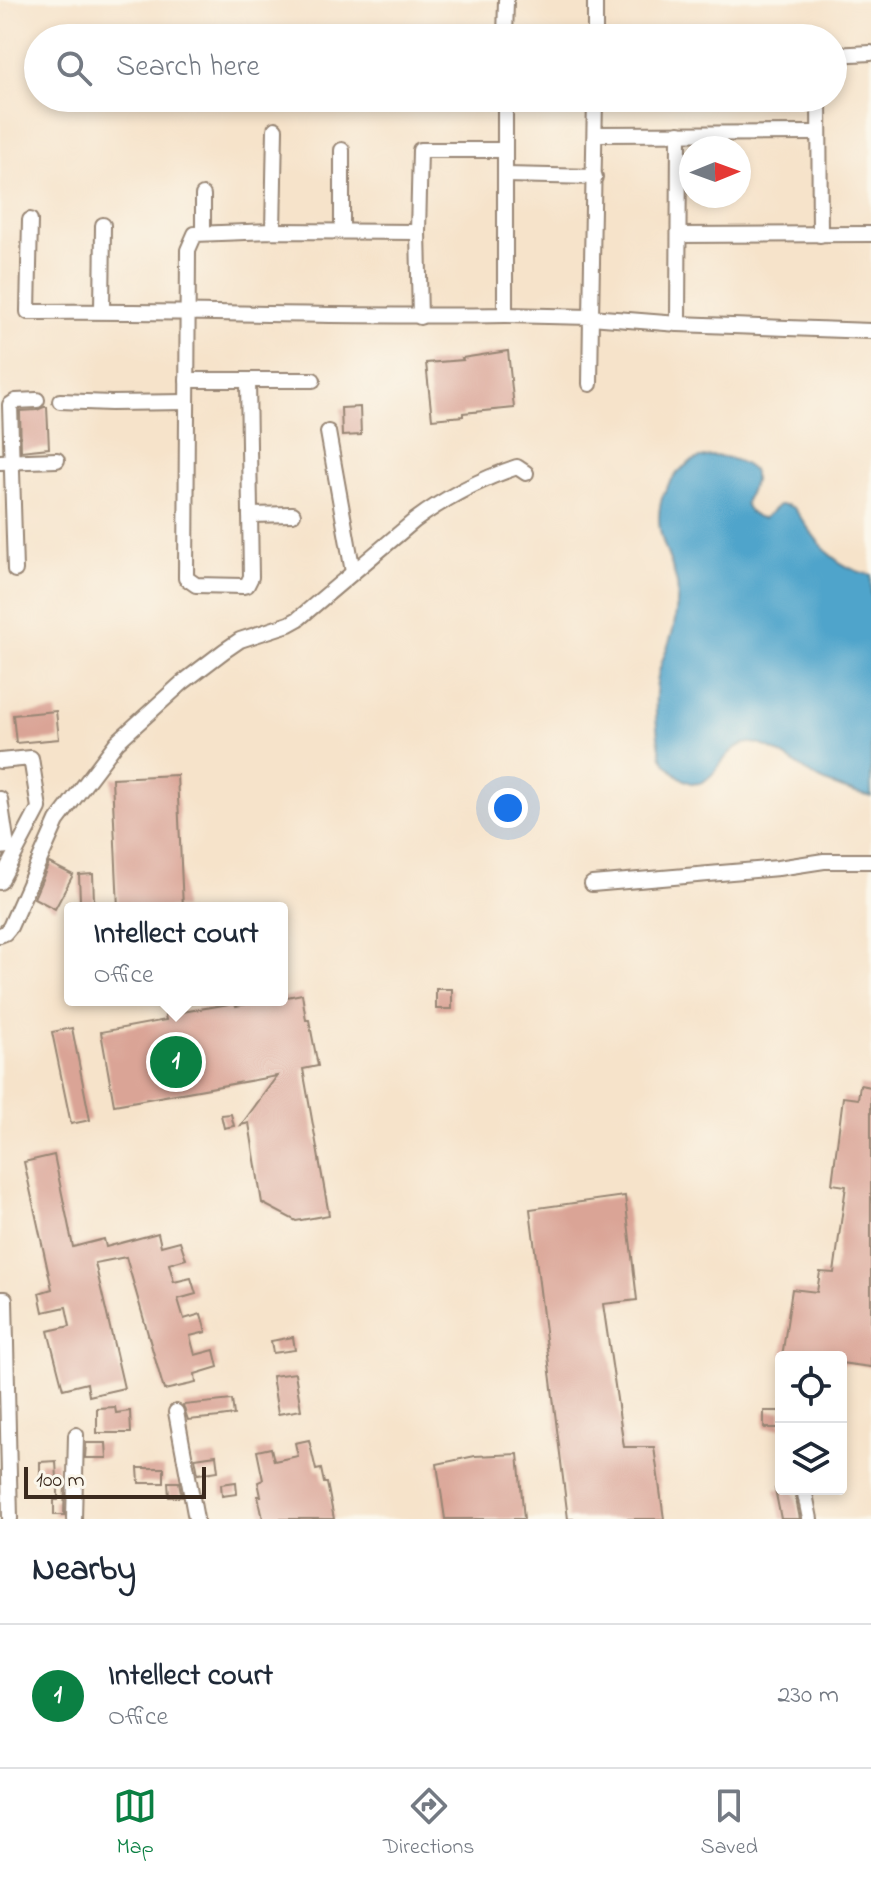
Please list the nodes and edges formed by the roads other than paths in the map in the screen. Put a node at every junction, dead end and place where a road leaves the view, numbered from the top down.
1 (506, 0) edge
2 (595, 0) edge
3 (505, 24) edge
4 (595, 24) edge
5 (871, 53) edge
6 (847, 54) edge
7 (505, 112) edge
8 (595, 112) edge
9 (819, 112) edge
10 (275, 129) dead end
11 (679, 133) junction
12 (819, 133) junction
13 (596, 134) junction
14 (342, 150) dead end
15 (505, 150) junction
16 (505, 175) junction
17 (595, 177) junction
18 (203, 195) dead end
19 (30, 220) dead end
20 (103, 225) dead end
21 (273, 231) junction
22 (342, 231) junction
23 (418, 232) junction
24 (203, 233) junction
25 (871, 234) edge
26 (679, 235) junction
27 (820, 235) junction
28 (102, 311) junction
29 (187, 314) junction
30 (505, 315) junction
31 (420, 317) junction
32 (591, 317) junction
33 (678, 324) junction
34 (871, 331) edge
35 (187, 380) junction
36 (248, 380) junction
37 (313, 380) dead end
38 (590, 384) dead end
39 (37, 400) dead end
40 (60, 401) dead end
41 (187, 402) junction
42 (328, 432) dead end
43 (57, 460) dead end
44 (6, 462) edge
45 (526, 473) dead end
46 (293, 514) dead end
47 (250, 515) junction
48 (15, 570) dead end
49 (353, 572) junction
50 (0, 761) edge
51 (0, 799) edge
52 (0, 847) edge
53 (871, 861) edge
54 (0, 882) edge
55 (592, 884) dead end
56 (0, 935) edge
57 (0, 1299) edge
58 (176, 1412) dead end
59 (76, 1435) dead end
60 (805, 1495) edge
61 (10, 1519) edge
62 (74, 1519) edge
63 (196, 1519) edge
64 (810, 1519) edge

1 - 3 street
2 - 4 street
5 - 6 street
7 - 15 street
8 - 13 street
9 - 12 street
10 - 21 street
11 - 12 street
11 - 13 street
11 - 26 street
12 - 27 street
13 - 17 street
14 - 22 street
15 - 16 street
15 - 23 street
16 - 17 street
16 - 30 street
17 - 32 street
18 - 24 street
19 - 28 street
20 - 28 street
21 - 22 street
21 - 24 street
22 - 23 street
23 - 31 street
24 - 29 street
25 - 27 street
26 - 27 street
26 - 33 street
28 - 29 street
29 - 31 street
29 - 35 street
30 - 31 street
30 - 32 street
32 - 33 street
32 - 38 street
33 - 34 street
35 - 36 street
35 - 41 street
36 - 37 street
36 - 47 street
39 - 44 street
40 - 41 street
41 - 47 street
42 - 49 street
43 - 44 street
44 - 48 street
45 - 49 street
46 - 47 street
49 - 56 street
50 - 54 street
51 - 52 street
53 - 55 street
57 - 61 street
58 - 63 street
59 - 62 street
60 - 64 street

